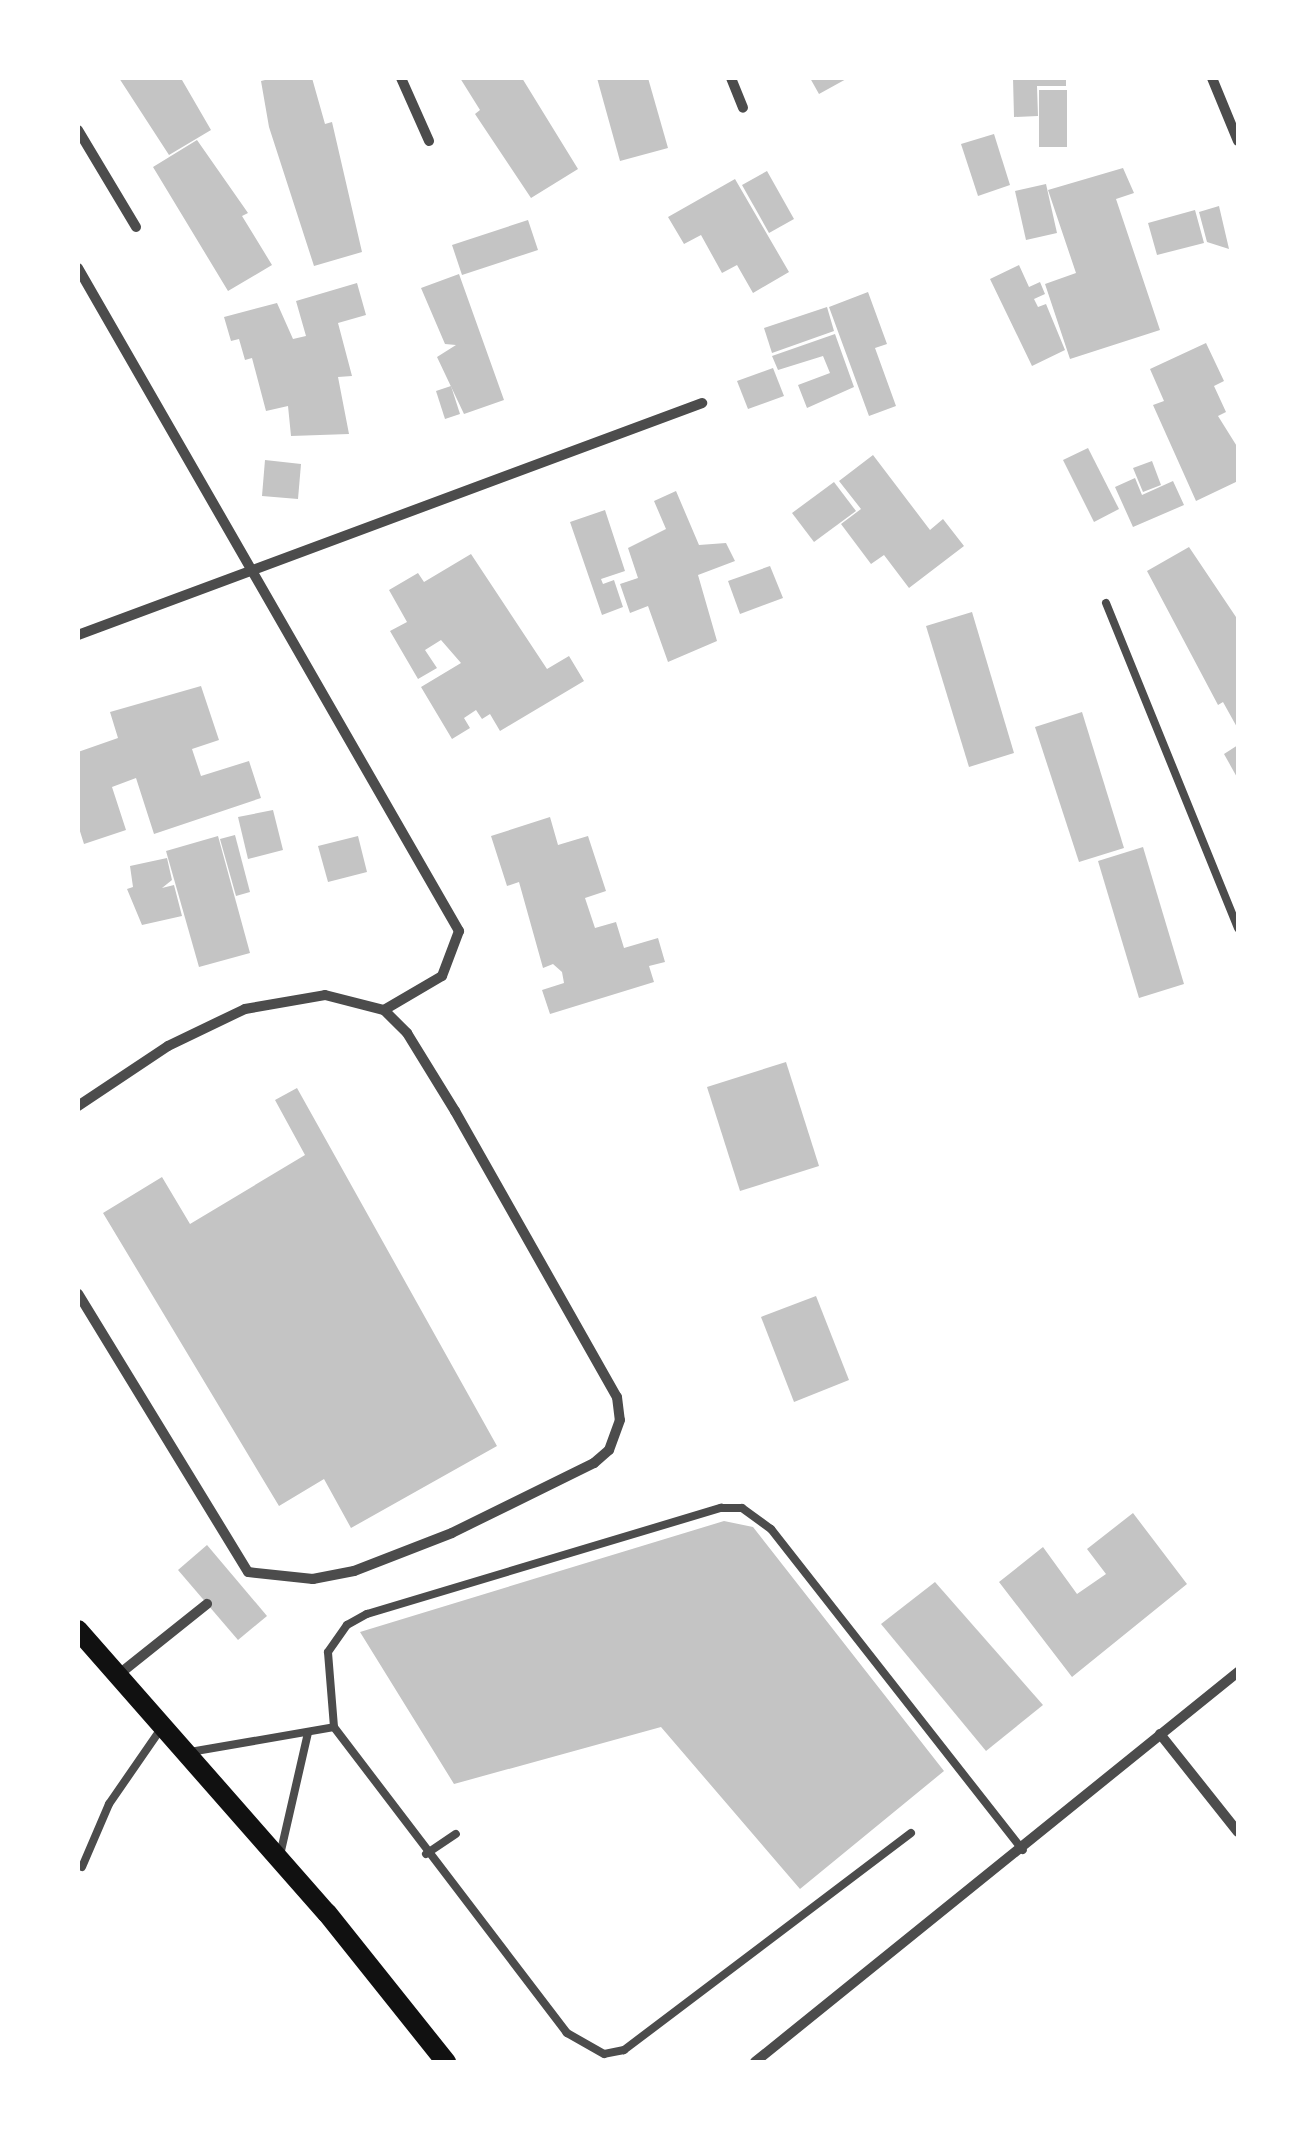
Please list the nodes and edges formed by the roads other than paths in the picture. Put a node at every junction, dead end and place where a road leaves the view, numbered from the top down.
1 (400, 78) edge
2 (731, 78) edge
3 (1212, 78) edge
4 (743, 108) dead end
5 (78, 130) edge
6 (428, 141) dead end
7 (1238, 142) edge
8 (136, 227) dead end
9 (78, 268) edge
10 (702, 403) dead end
11 (254, 566) junction
12 (1106, 603) dead end
13 (78, 635) edge
14 (1238, 928) edge
15 (384, 1010) junction
16 (78, 1106) edge
17 (78, 1294) edge
18 (248, 1572) junction
19 (236, 1580) dead end
20 (208, 1604) dead end
21 (78, 1630) edge
22 (1238, 1672) edge
23 (118, 1675) junction
24 (163, 1726) junction
25 (334, 1727) junction
26 (308, 1733) junction
27 (1160, 1734) junction
28 (186, 1753) junction
29 (1238, 1832) edge
30 (456, 1834) dead end
31 (912, 1834) dead end
32 (1024, 1850) junction
33 (426, 1854) junction
34 (280, 1859) junction
35 (82, 1868) dead end
36 (446, 2062) edge
37 (756, 2062) edge

1 - 6 street
2 - 4 street
3 - 7 street
5 - 8 street
9 - 11 street
10 - 11 street
11 - 13 street
11 - 15 street
12 - 14 lane
15 - 16 street
15 - 18 street
17 - 18 street
18 - 19 street
20 - 23 street
21 - 23 main road
22 - 27 street
23 - 24 main road
24 - 28 main road
24 - 35 lane
25 - 26 lane
25 - 32 lane
25 - 33 lane
26 - 28 lane
26 - 34 lane
27 - 29 street
27 - 32 street
28 - 34 main road
30 - 33 lane
31 - 33 lane
32 - 37 street
34 - 36 main road

